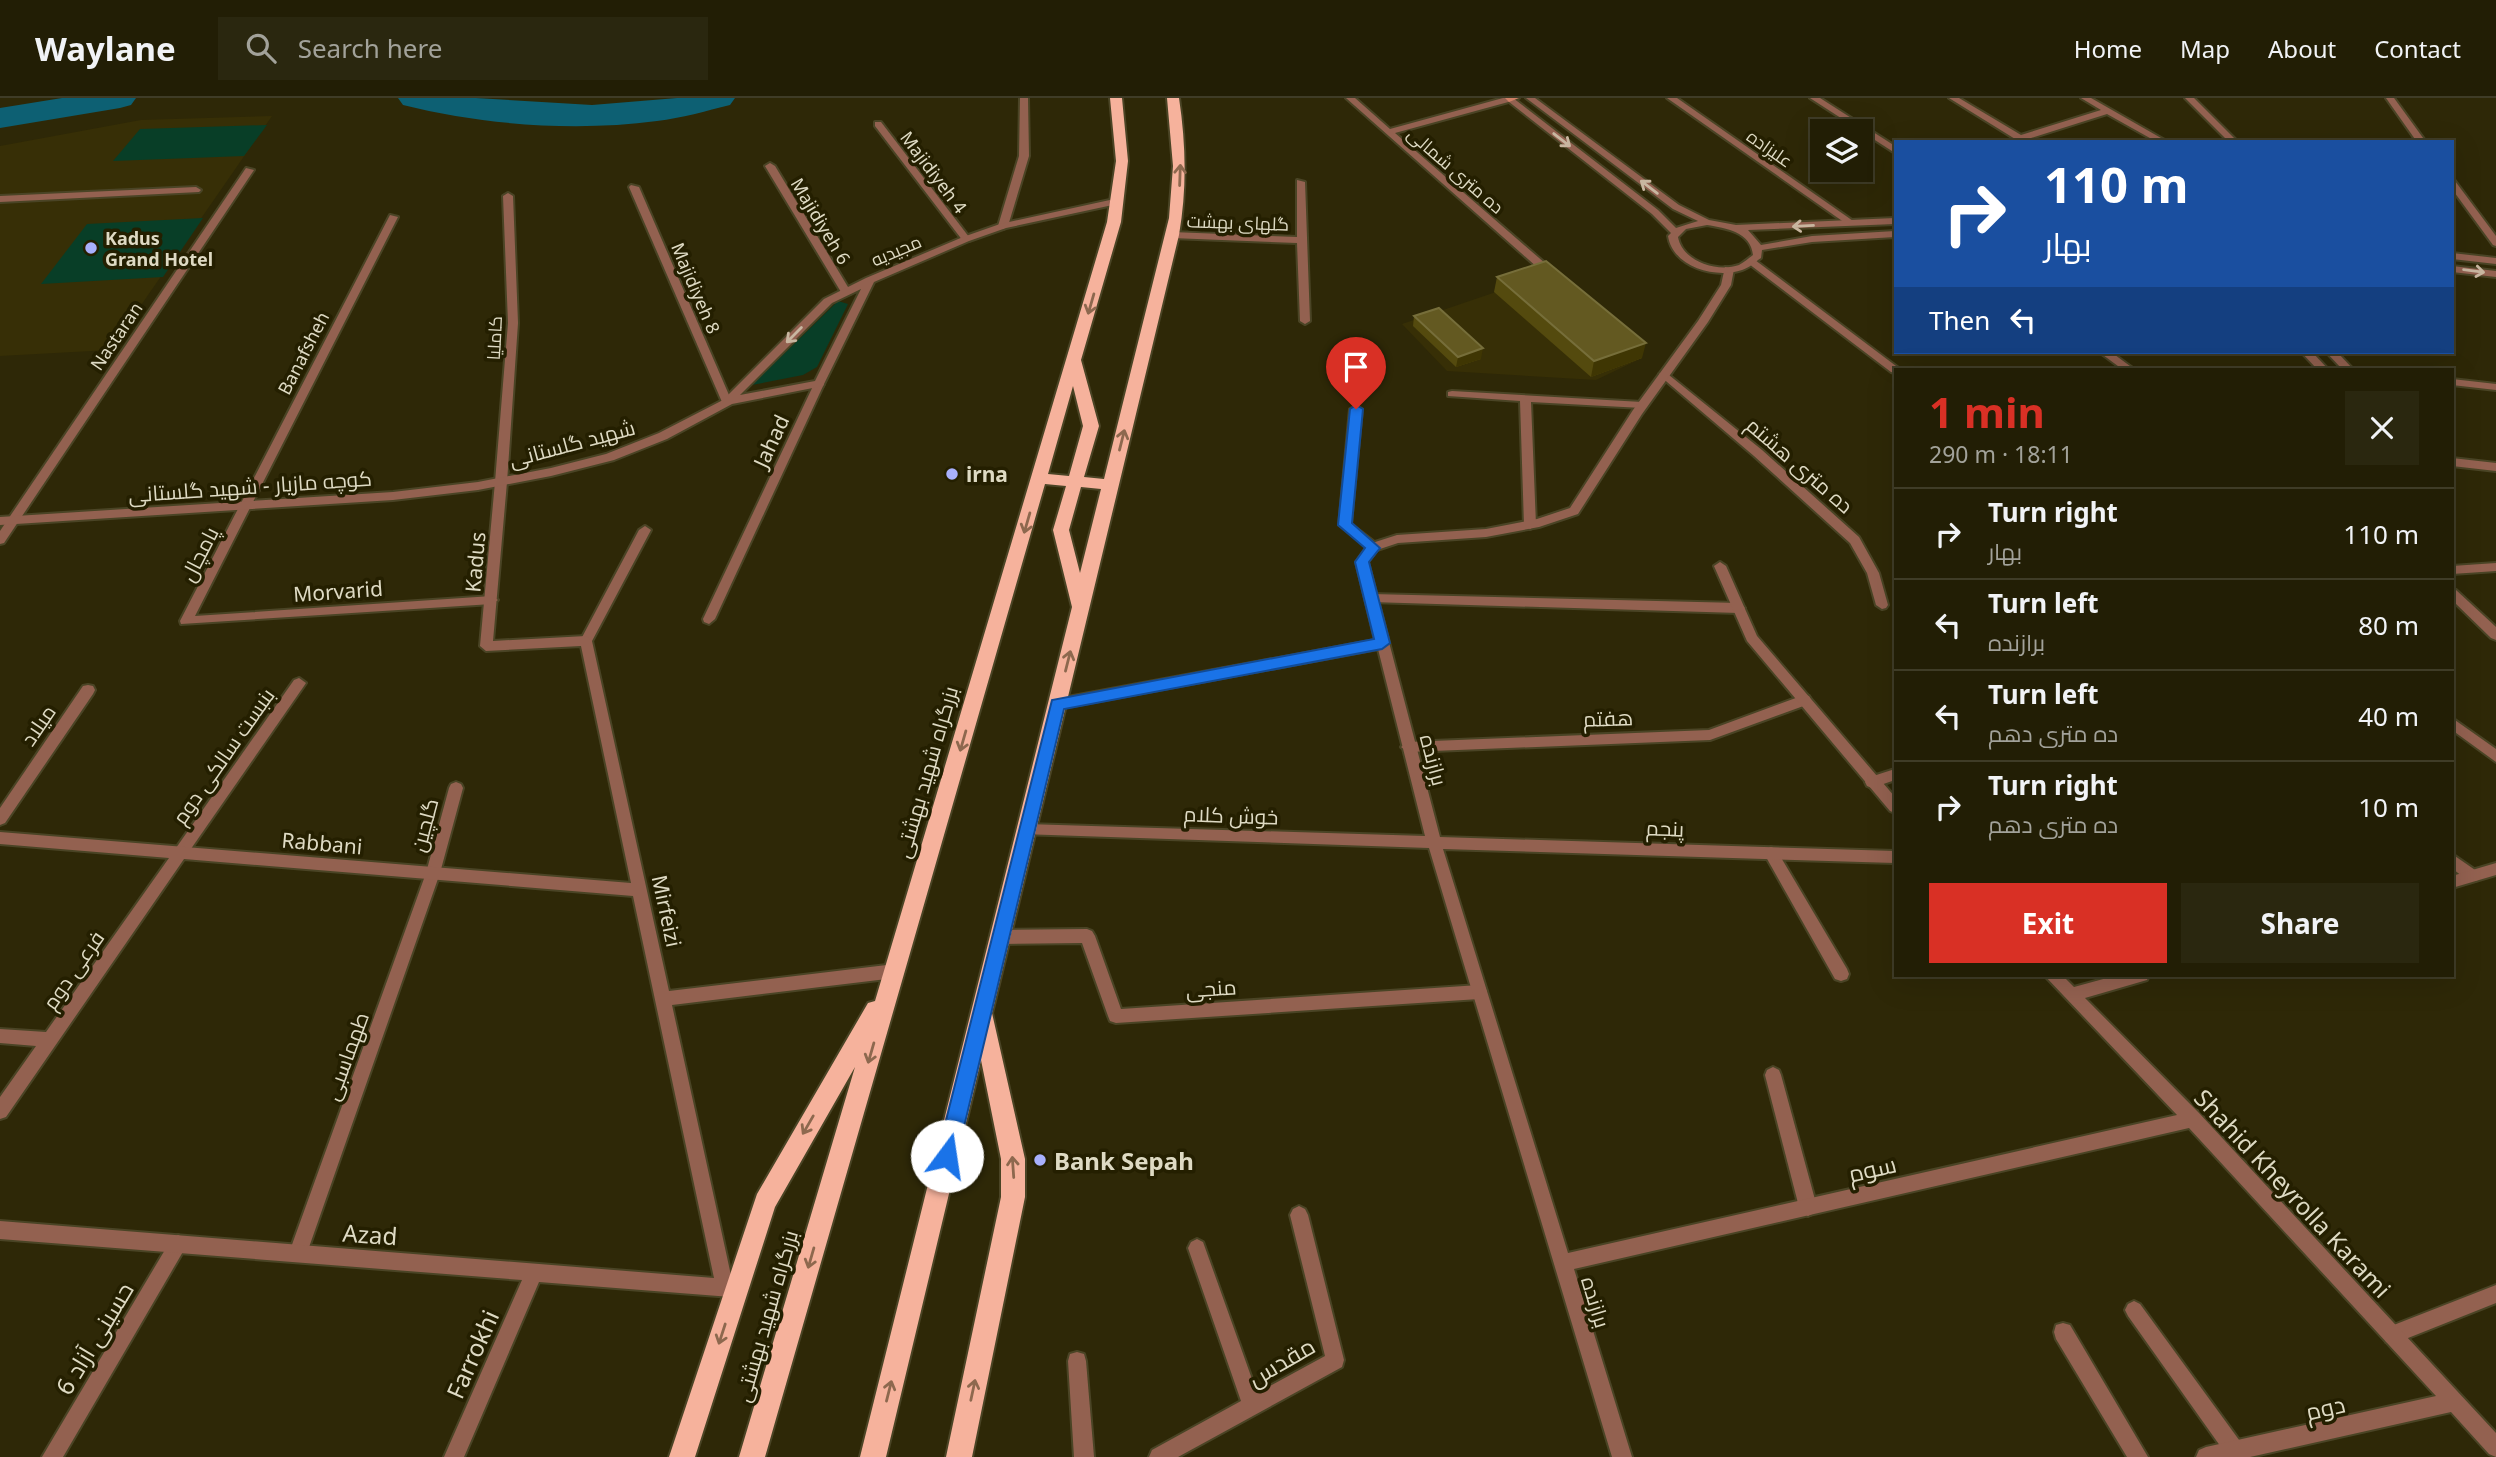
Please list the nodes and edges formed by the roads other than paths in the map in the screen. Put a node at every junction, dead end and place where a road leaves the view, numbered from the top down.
1 (1024, 98) edge
2 (1116, 98) edge
3 (1172, 98) edge
4 (1350, 98) edge
5 (1511, 98) edge
6 (1530, 98) edge
7 (1671, 98) edge
8 (1814, 98) edge
9 (1953, 98) edge
10 (2085, 98) edge
11 (2189, 98) edge
12 (2390, 98) edge
13 (2108, 111) junction
14 (878, 124) dead end
15 (1388, 132) junction
16 (2024, 140) edge
17 (2160, 140) edge
18 (2232, 140) edge
19 (2421, 140) edge
20 (1894, 149) edge
21 (769, 166) dead end
22 (249, 170) dead end
23 (1300, 182) dead end
24 (2454, 186) edge
25 (634, 187) dead end
26 (196, 190) dead end
27 (508, 196) dead end
28 (0, 199) edge
29 (1119, 201) junction
30 (393, 217) dead end
31 (1894, 221) edge
32 (1707, 222) junction
33 (1851, 223) junction
34 (1003, 226) junction
35 (1735, 228) junction
36 (1173, 230) junction
37 (1675, 232) junction
38 (1894, 234) edge
39 (966, 239) junction
40 (1302, 240) junction
41 (2496, 243) edge
42 (1758, 248) junction
43 (2454, 256) edge
44 (2496, 261) edge
45 (1752, 262) junction
46 (1542, 266) edge
47 (1729, 269) junction
48 (2454, 269) edge
49 (2496, 274) edge
50 (870, 280) junction
51 (846, 292) junction
52 (1305, 321) dead end
53 (2107, 354) edge
54 (2308, 354) edge
55 (2333, 354) edge
56 (1074, 360) junction
57 (2128, 368) edge
58 (2321, 368) edge
59 (2347, 368) edge
60 (1894, 369) edge
61 (1664, 374) junction
62 (2454, 382) edge
63 (818, 384) junction
64 (2496, 387) edge
65 (1452, 394) dead end
66 (1525, 400) junction
67 (727, 402) junction
68 (1642, 405) junction
69 (1356, 409) dead end
70 (2454, 462) edge
71 (2496, 467) edge
72 (1040, 478) junction
73 (501, 482) junction
74 (1075, 482) junction
75 (1111, 485) junction
76 (245, 505) junction
77 (7, 521) edge
78 (1530, 525) junction
79 (645, 530) dead end
80 (0, 540) edge
81 (1373, 548) junction
82 (1720, 566) dead end
83 (2496, 567) edge
84 (2454, 570) edge
85 (2454, 595) edge
86 (1371, 598) junction
87 (492, 600) junction
88 (1882, 605) dead end
89 (1739, 608) junction
90 (1080, 609) junction
91 (709, 619) dead end
92 (186, 621) joint
93 (2496, 635) edge
94 (586, 641) junction
95 (1382, 643) junction
96 (299, 683) dead end
97 (88, 690) dead end
98 (1804, 700) junction
99 (1057, 704) junction
100 (2454, 725) edge
101 (1408, 747) junction
102 (2496, 757) edge
103 (1894, 775) edge
104 (1872, 782) junction
105 (456, 788) dead end
106 (1894, 806) edge
107 (0, 819) edge
108 (1026, 830) junction
109 (0, 838) edge
110 (1434, 842) junction
111 (181, 852) junction
112 (1770, 853) junction
113 (1894, 857) edge
114 (2454, 862) edge
115 (2496, 869) edge
116 (433, 873) junction
117 (2473, 876) junction
118 (2454, 881) edge
119 (641, 890) junction
120 (1000, 937) junction
121 (1842, 974) dead end
122 (893, 976) junction
123 (2054, 977) edge
124 (2134, 977) edge
125 (1479, 992) junction
126 (2072, 995) junction
127 (664, 999) junction
128 (982, 1012) junction
129 (0, 1036) edge
130 (49, 1040) junction
131 (1773, 1075) dead end
132 (0, 1111) edge
133 (2193, 1119) junction
134 (1808, 1207) junction
135 (1299, 1215) dead end
136 (0, 1230) edge
137 (178, 1244) junction
138 (1197, 1248) dead end
139 (298, 1253) junction
140 (1562, 1263) junction
141 (535, 1271) junction
142 (731, 1288) junction
143 (2496, 1294) edge
144 (2134, 1310) dead end
145 (2063, 1332) dead end
146 (2393, 1335) junction
147 (1077, 1361) dead end
148 (2454, 1402) junction
149 (1252, 1406) junction
150 (2496, 1447) edge
151 (2235, 1451) junction
152 (52, 1457) edge
153 (454, 1457) edge
154 (682, 1457) edge
155 (752, 1457) edge
156 (873, 1457) edge
157 (959, 1457) edge
158 (1084, 1457) edge
159 (1159, 1457) edge
160 (1622, 1457) edge
161 (2138, 1457) edge
162 (2206, 1457) edge

1 - 34 street
2 - 29 highway, بزرگراه شهید بهشتی
36 -> 3 highway
4 - 15 street, ده متری شمالی
5 - 15 street
5 -> 37 street
32 -> 6 street
7 - 33 street, علیزاده
8 - 20 street
9 - 16 street
10 - 13 street
11 - 18 street
12 - 19 street
13 - 16 street
13 - 17 street
14 - 39 street, Majidiyeh 4
15 - 46 street, ده متری شمالی
21 - 51 street, Majidiyeh 6
22 - 77 street, Nastaran
23 - 40 street
24 - 41 street
25 - 67 street, Majidiyeh 8
26 - 28 street
27 - 73 street, کاملیا
29 - 34 street, مجیدیه
29 -> 56 highway, بزرگراه شهید بهشتی
30 - 76 street, Banafsheh
31 - 33 street
32 - 35 street
32 - 37 street
33 -> 35 street
34 - 39 street, مجیدیه
35 - 42 street
36 - 40 street, گلهای بهشت
75 -> 36 highway
37 - 47 street
38 - 42 street
39 - 50 street, مجیدیه
40 - 52 street
42 - 45 street
43 - 44 street
45 - 47 street
45 - 60 street
47 - 61 street
48 -> 49 street
50 - 51 street, مجیدیه
50 - 63 street, Jahad
51 -> 67 street, مجیدیه
53 - 57 street
54 - 58 street
55 - 59 street
56 - 72 highway, بزرگراه شهید بهشتی
56 - 74 highway
61 - 68 street
61 - 88 street, ده متری هشتم
62 - 64 street
63 - 67 street
63 - 91 street, Jahad
65 - 66 street
66 - 68 street
66 - 78 street
67 - 73 street, شهید گلستانی
68 - 78 street
69 - 81 street
70 - 71 street
72 - 74 highway
72 -> 122 highway, بزرگراه شهید بهشتی
73 - 76 street, کوچه مازیار - شهید گلستانی
73 - 87 street, Kadus
74 - 75 highway
74 - 90 highway
75 - 90 highway
76 - 77 street, کوچه مازیار - شهید گلستانی
76 - 92 street, پامچال
77 - 80 street, Nastaran
78 - 81 street
79 - 94 street
81 - 86 street, برازنده
82 - 89 street
83 - 84 street
85 - 93 street
86 - 89 street
86 - 95 street, برازنده
87 - 92 street, Morvarid
87 - 94 street, Kadus
89 - 98 street
99 -> 90 highway
94 - 119 street, Mirfeizi
95 - 99 street
95 - 101 street, برازنده
96 - 111 street, بنبست سالکی دوم
97 - 107 street, میلاد
98 - 101 street, هفتم
98 - 104 street
99 - 108 highway
100 - 102 street
101 - 110 street, برازنده
103 - 104 street
104 - 106 street
105 - 116 street, گلچین
108 - 110 street, خوش کلام
108 - 120 highway
109 - 111 street, Rabbani
110 - 112 street, پنجم
110 - 125 street, برازنده
111 - 116 street, Rabbani
111 - 130 street, فرعی دوم
112 - 113 street, پنجم
112 - 121 street
114 - 117 street
115 - 117 street
116 - 119 street, Rabbani
116 - 139 street, طهماسبی
117 - 118 street
119 - 127 street, Mirfeizi
120 - 125 street, منجی
120 - 128 highway
122 - 127 street
122 -> 142 highway
122 -> 155 highway, بزرگراه شهید بهشتی
123 - 126 street, Shahid Kheyrolla Karami
124 - 126 street
125 - 140 street, برازنده
126 - 133 street, Shahid Kheyrolla Karami
127 - 142 street, Mirfeizi
156 -> 128 highway
157 -> 128 highway
129 - 130 street
130 - 132 street, فرعی دوم
131 - 134 street
133 - 134 street, سوم
133 - 146 street, Shahid Kheyrolla Karami
134 - 140 street, سوم
135 - 149 street, مقدس
136 - 137 street, Azad
137 - 139 street, Azad
137 - 152 street, حسینی آزاد 6
138 - 149 street
139 - 141 street, Azad
140 - 160 street, برازنده
141 - 142 street, Azad
141 - 153 street, Farrokhi
142 -> 154 highway
143 - 146 street
144 - 151 street
145 - 161 street
146 - 148 street, Shahid Kheyrolla Karami
147 - 158 street
148 - 150 street, Shahid Kheyrolla Karami
148 - 151 street, دوم
149 - 159 street, مقدس
151 - 162 street, دوم

